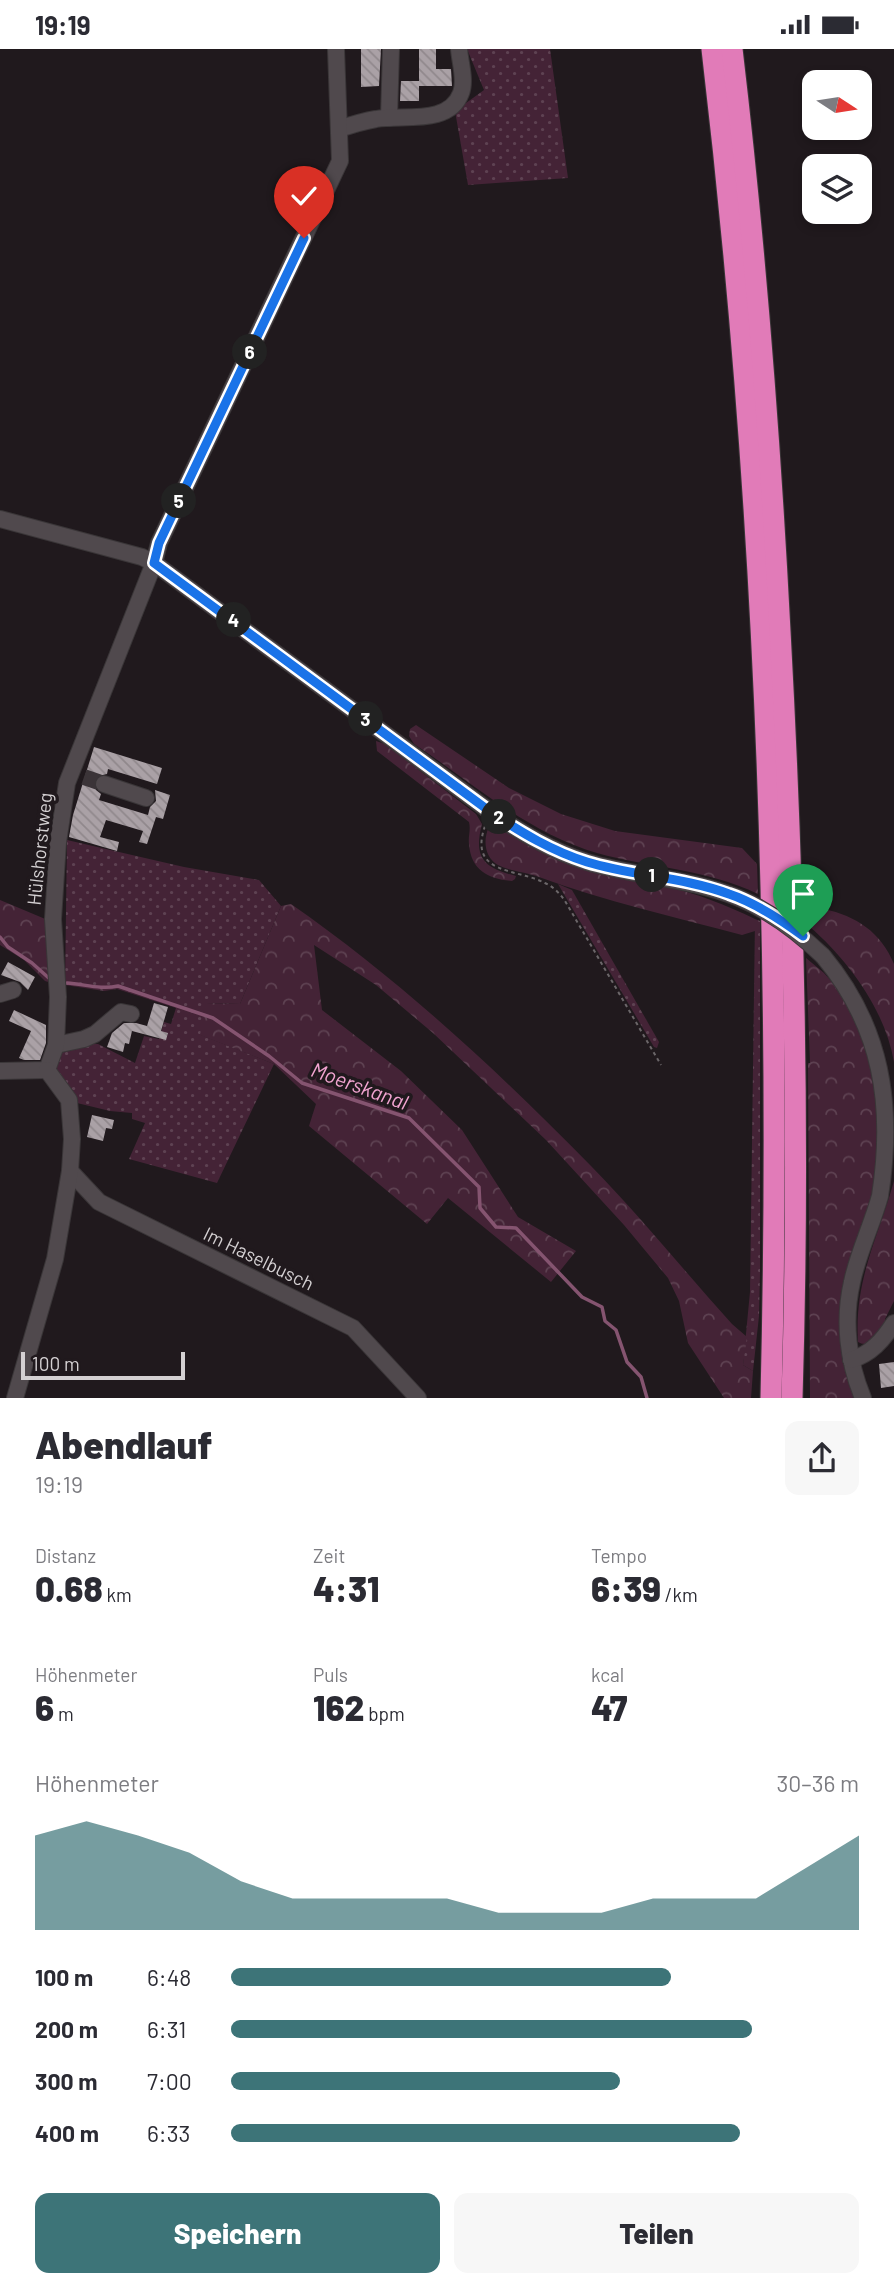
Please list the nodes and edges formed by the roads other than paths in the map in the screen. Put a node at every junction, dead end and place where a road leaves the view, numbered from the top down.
1 (336, 49) edge
2 (391, 49) edge
3 (459, 49) edge
4 (712, 49) edge
5 (732, 49) edge
6 (389, 118) junction
7 (339, 129) junction
8 (0, 519) edge
9 (154, 563) junction
10 (104, 784) tunnel mouth
11 (146, 798) dead end
12 (131, 1014) dead end
13 (56, 1045) junction
14 (47, 1070) junction
15 (0, 1071) edge
16 (70, 1171) junction
17 (894, 1323) edge
18 (851, 1360) junction
19 (15, 1398) edge
20 (418, 1398) edge
21 (771, 1398) edge
22 (792, 1398) edge
23 (863, 1398) edge

1 - 7 street, Hülshorstweg
2 - 6 street
3 - 6 street
4 - 21 highway
5 - 22 highway
6 - 7 street
7 - 9 street, Hülshorstweg
8 - 9 street
9 - 13 street, Hülshorstweg
9 - 18 street, bridge
10 - 11 street
12 - 13 street
13 - 14 street, Hülshorstweg
14 - 15 street
14 - 16 street
16 - 19 street
16 - 20 street, Im Haselbusch
17 - 18 street
18 - 23 street

